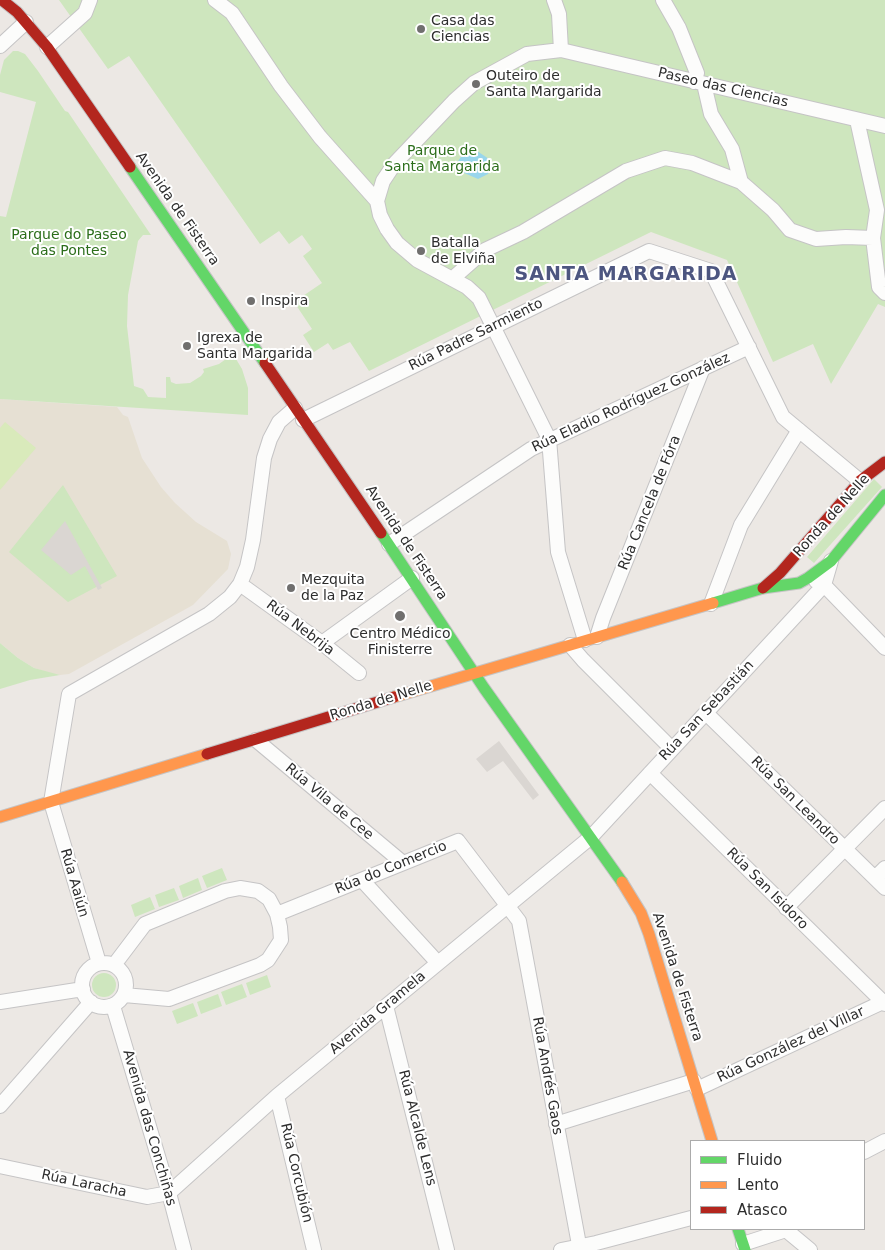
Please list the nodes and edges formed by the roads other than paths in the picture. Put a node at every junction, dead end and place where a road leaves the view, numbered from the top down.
1 (2, 0) edge
2 (90, 0) edge
3 (215, 0) edge
4 (238, 0) edge
5 (554, 0) edge
6 (663, 0) edge
7 (19, 11) edge
8 (232, 13) junction
9 (6, 36) edge
10 (0, 46) edge
11 (47, 46) junction
12 (561, 50) junction
13 (699, 83) junction
14 (858, 120) junction
15 (885, 126) edge
16 (740, 182) junction
17 (377, 201) junction
18 (873, 238) junction
19 (452, 279) junction
20 (885, 293) edge
21 (493, 326) junction
22 (749, 347) junction
23 (703, 368) junction
24 (299, 414) junction
25 (799, 430) junction
26 (549, 439) junction
27 (885, 462) edge
28 (860, 482) junction
29 (885, 495) edge
30 (389, 544) junction
31 (831, 561) junction
32 (780, 573) junction
33 (412, 578) junction
34 (808, 578) junction
35 (240, 584) junction
36 (824, 585) junction
37 (763, 588) junction
38 (711, 604) junction
39 (591, 639) junction
40 (322, 643) junction
41 (570, 645) junction
42 (885, 648) edge
43 (359, 673) dead end
44 (474, 673) junction
45 (706, 713) junction
46 (256, 740) junction
47 (672, 749) junction
48 (650, 773) junction
49 (51, 802) junction
50 (885, 808) edge
51 (0, 817) edge
52 (591, 837) junction
53 (844, 849) junction
54 (403, 863) junction
55 (885, 868) edge
56 (875, 878) junction
57 (362, 880) junction
58 (885, 888) edge
59 (508, 905) junction
60 (786, 908) junction
61 (277, 914) junction
62 (438, 963) junction
63 (99, 964) junction
64 (114, 965) junction
65 (83, 989) junction
66 (124, 995) junction
67 (0, 1002) edge
68 (91, 1002) junction
69 (884, 1003) edge
70 (113, 1006) junction
71 (386, 1006) junction
72 (695, 1085) junction
73 (277, 1096) junction
74 (0, 1106) edge
75 (556, 1124) junction
76 (712, 1140) edge
77 (885, 1141) edge
78 (865, 1151) edge
79 (0, 1166) edge
80 (169, 1193) junction
81 (690, 1218) edge
82 (738, 1230) edge
83 (784, 1230) edge
84 (787, 1230) edge
85 (744, 1247) edge
86 (579, 1248) edge
87 (184, 1250) edge
88 (314, 1250) edge
89 (447, 1250) edge
90 (561, 1250) edge
91 (810, 1250) edge

1 - 7 street, Avenida de Fisterra
2 - 11 street
3 - 8 street
4 - 8 street
5 - 12 street
6 - 13 street
7 - 9 street
7 - 11 street, Avenida de Fisterra
8 - 17 street
9 - 10 street
11 - 24 street, Avenida de Fisterra
12 - 13 street, Paseo das Ciencias
12 - 17 street
13 - 14 street, Paseo das Ciencias
13 - 16 street
14 - 15 street, Paseo das Ciencias
14 - 18 street
16 - 18 street
16 - 19 street
17 - 19 street
18 - 20 street
19 - 21 street
21 - 22 street, Rúa Padre Sarmiento
21 - 24 street, Rúa Padre Sarmiento
21 - 26 street
22 - 23 street, Rúa Eladio Rodríguez González
22 - 25 street, Rúa Padre Sarmiento
23 - 26 street, Rúa Eladio Rodríguez González
23 - 39 street, Rúa Cancela de Fóra
24 - 30 street, Avenida de Fisterra
24 - 35 street, Rúa Padre Sarmiento
25 - 28 street, Rúa Padre Sarmiento
25 - 38 street
26 - 30 street, Rúa Eladio Rodríguez González
26 - 39 street
27 - 28 street, Ronda de Nelle
28 - 32 street, Ronda de Nelle
29 - 31 street, Ronda de Nelle
30 - 33 street, Avenida de Fisterra
31 - 34 street, Ronda de Nelle
31 - 36 street, Ronda de Nelle
32 - 34 street, Ronda de Nelle
32 - 37 street, Ronda de Nelle
33 - 40 street
33 - 44 street, Avenida de Fisterra
34 - 36 street, Ronda de Nelle
34 - 37 street, Ronda de Nelle
35 - 40 street, Rúa Nebrija
35 - 49 street
36 - 42 street
36 - 45 street, Rúa San Sebastián
37 - 38 street, Ronda de Nelle
38 - 39 street, Ronda de Nelle
39 - 41 street, Ronda de Nelle
40 - 43 street, Rúa Nebrija
41 - 44 street, Ronda de Nelle
41 - 47 street
44 - 46 street, Ronda de Nelle
44 - 52 street, Avenida de Fisterra
45 - 47 street, Rúa San Sebastián
45 - 53 street, Rúa San Leandro
46 - 49 street, Ronda de Nelle
46 - 54 street, Rúa Vila de Cee
47 - 48 street, Rúa San Sebastián
48 - 52 street, Rúa San Sebastián
48 - 60 street, Rúa San Isidoro
49 - 51 street, Ronda de Nelle
49 - 63 street, Rúa Aaiún
50 - 53 street
52 - 59 street, Avenida Gramela
52 - 72 street, Avenida de Fisterra
53 - 56 street, Rúa San Leandro
53 - 60 street
54 - 57 street, Rúa do Comercio
54 - 59 street, Rúa do Comercio
55 - 56 street
56 - 58 street, Rúa San Leandro
57 - 61 street, Rúa do Comercio
57 - 62 street
59 - 62 street, Avenida Gramela
59 - 75 street, Rúa Andrés Gaos
60 - 69 street, Rúa San Isidoro
61 - 64 street
61 - 66 street
62 - 71 street, Avenida Gramela
63 - 64 street
63 - 65 street
64 - 66 street
65 - 67 street
65 - 68 street
66 - 70 street
68 - 70 street
68 - 74 street
69 - 72 street, Rúa González del Villar
70 - 80 street, Avenida das Conchiñas
71 - 73 street, Avenida Gramela
71 - 89 street, Rúa Alcalde Lens
72 - 75 street, Rúa González del Villar
72 - 76 street, Avenida de Fisterra
73 - 80 street, Avenida Gramela
73 - 88 street, Rúa Corcubión
75 - 86 street, Rúa Andrés Gaos
77 - 78 street
79 - 80 street, Rúa Laracha
80 - 87 street, Avenida das Conchiñas
81 - 86 street
82 - 85 street
83 - 85 street
84 - 91 street
86 - 90 street

